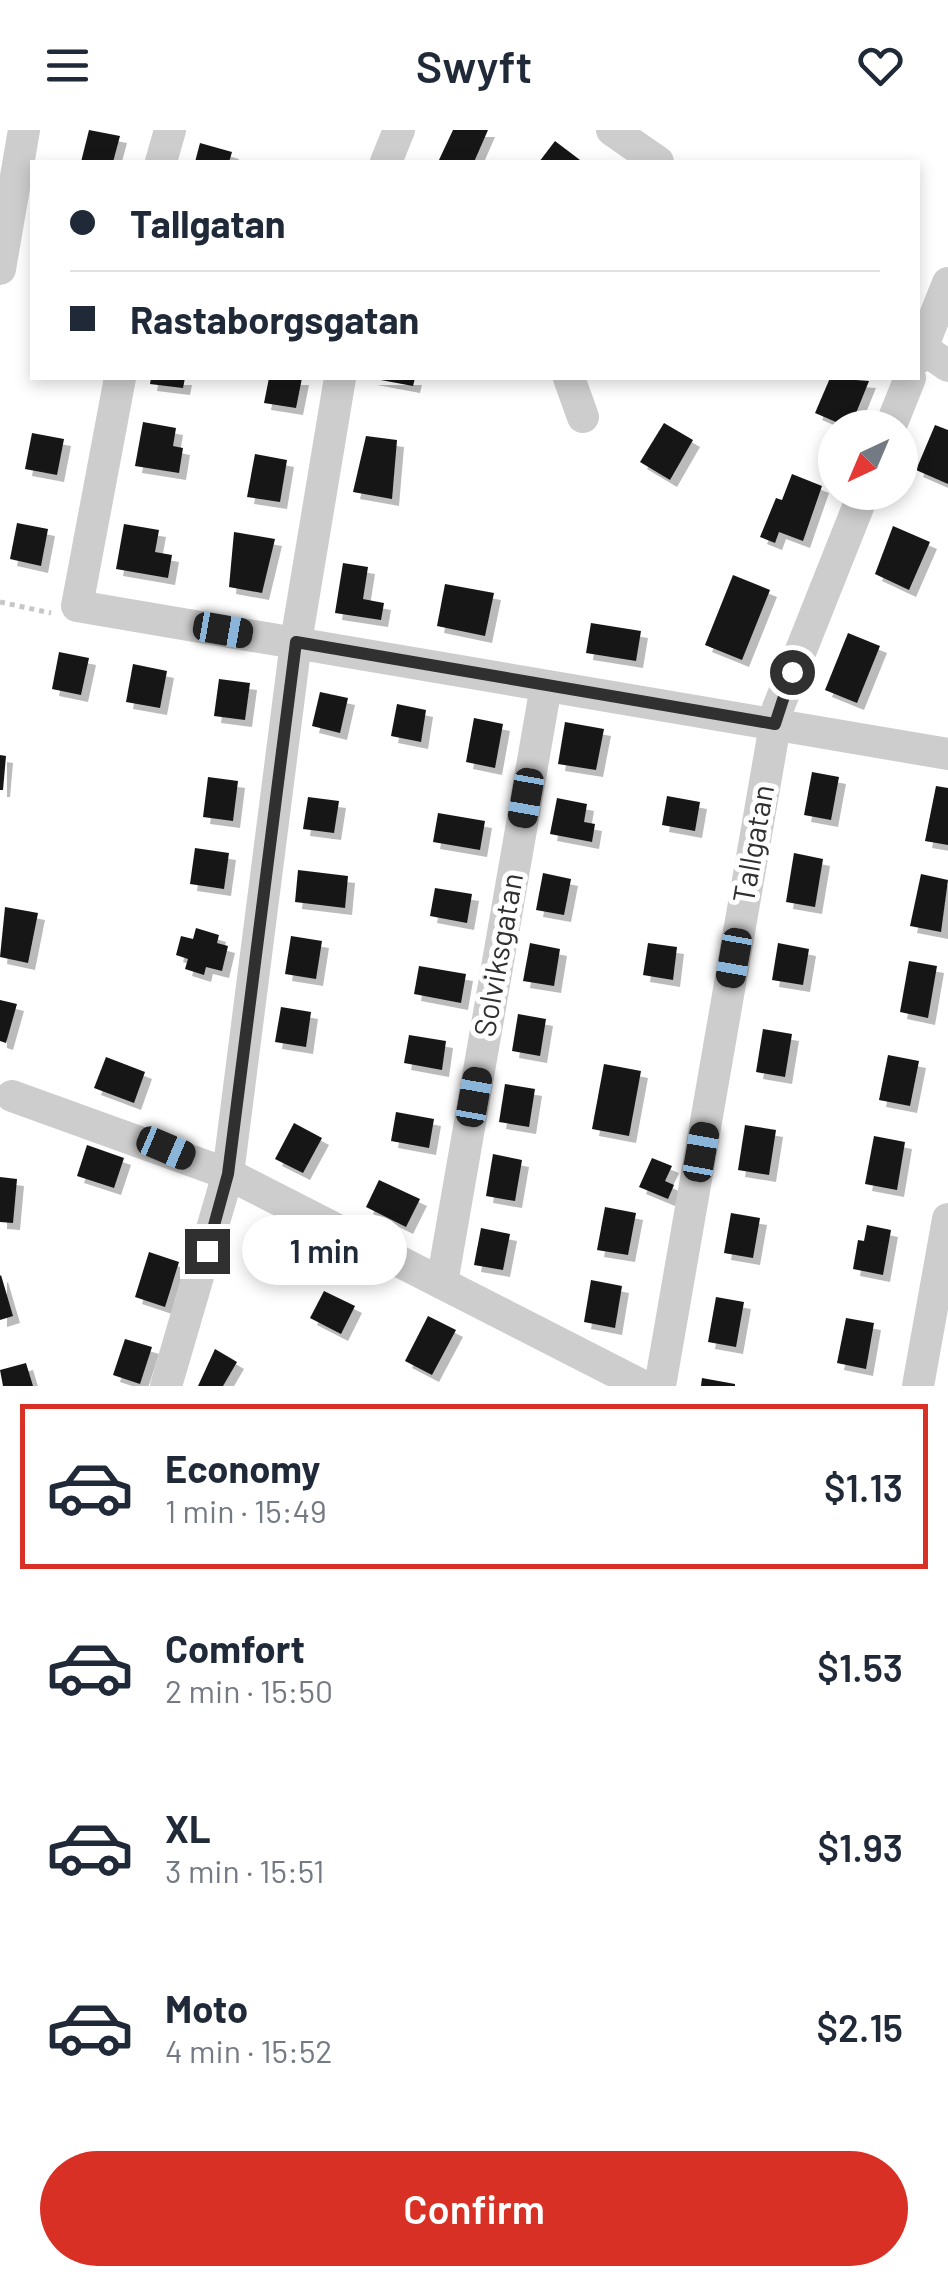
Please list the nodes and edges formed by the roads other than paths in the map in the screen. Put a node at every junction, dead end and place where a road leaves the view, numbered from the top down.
1 (24, 130) edge
2 (170, 130) edge
3 (399, 130) edge
4 (162, 160) edge
5 (387, 160) edge
6 (0, 269) edge
7 (948, 283) edge
8 (923, 359) edge
9 (119, 380) edge
10 (340, 380) edge
11 (570, 380) edge
12 (913, 380) edge
13 (899, 410) edge
14 (583, 418) dead end
15 (857, 510) edge
16 (296, 642) junction
17 (546, 686) junction
18 (775, 724) junction
19 (948, 754) edge
20 (12, 1096) dead end
21 (228, 1174) junction
22 (948, 1219) edge
23 (442, 1283) junction
24 (166, 1386) edge
25 (643, 1386) edge
26 (660, 1386) edge
27 (918, 1386) edge

1 - 6 street
2 - 4 street
3 - 5 street
7 - 8 street
9 - 16 street
10 - 16 street
11 - 14 street
12 - 13 street
15 - 18 street, Tallgatan
16 - 17 street
16 - 21 street
17 - 18 street
17 - 23 street, Solviksgatan
18 - 19 street
18 - 26 street, Tallgatan
20 - 21 street
21 - 23 street
21 - 24 street
22 - 27 street
23 - 25 street

